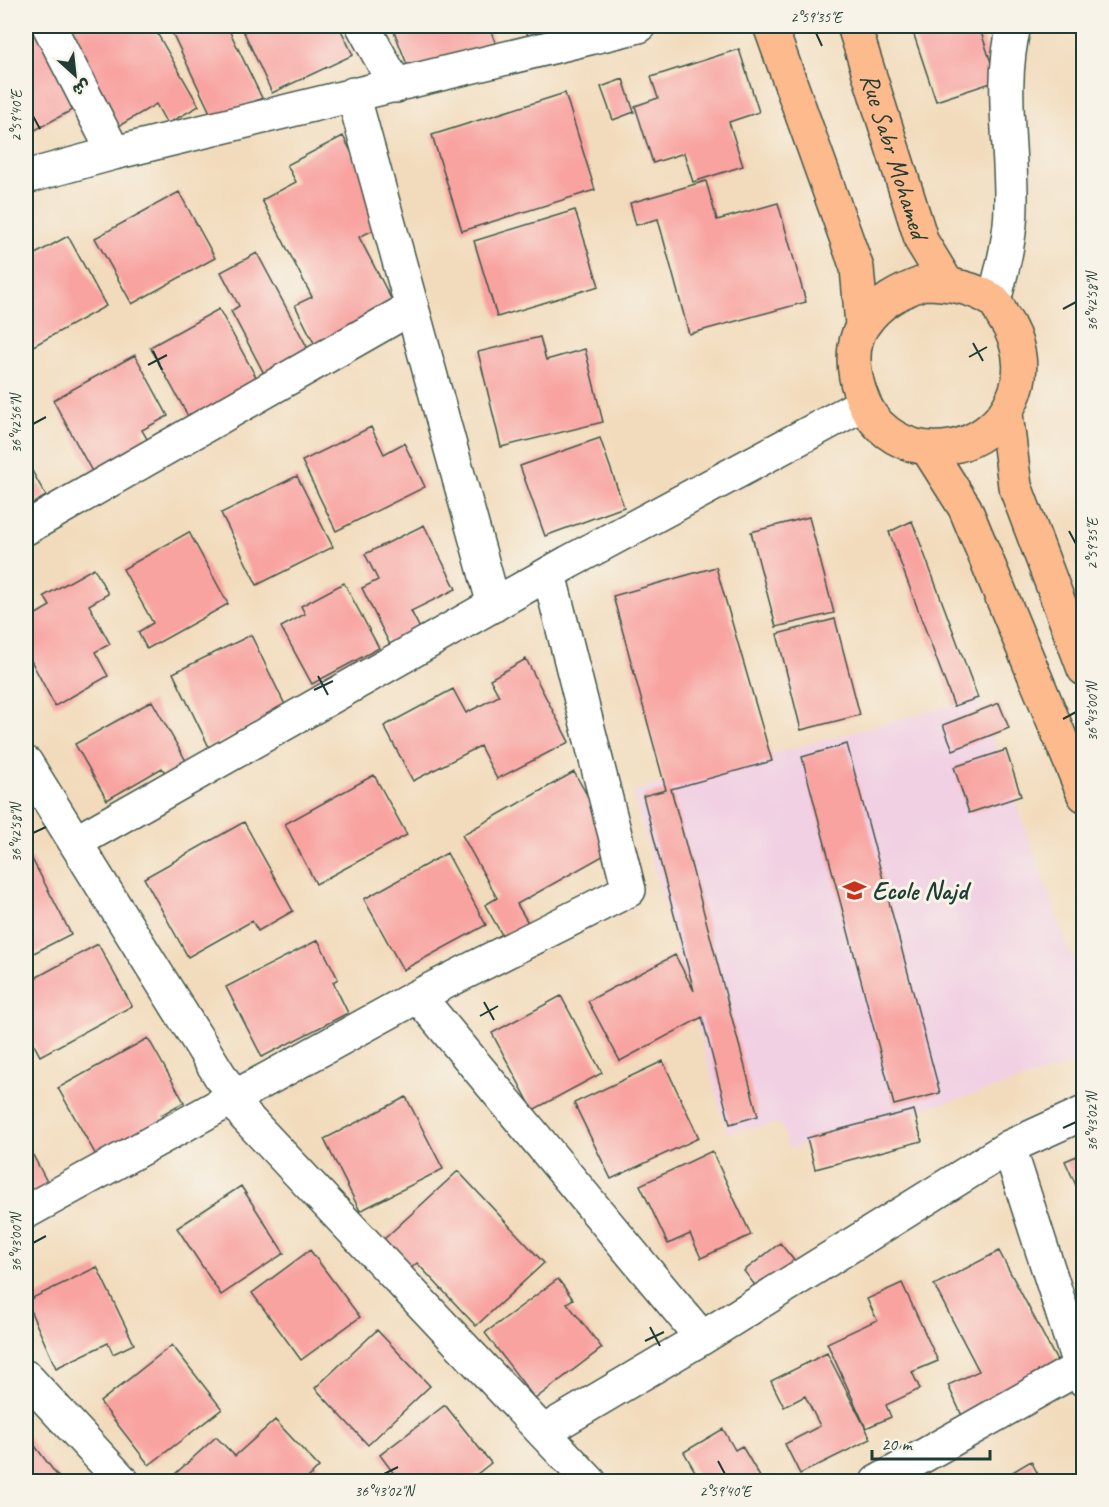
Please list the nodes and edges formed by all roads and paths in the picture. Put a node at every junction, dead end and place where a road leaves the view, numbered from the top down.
1 (48, 26) edge
2 (363, 26) edge
3 (639, 26) edge
4 (770, 26) edge
5 (855, 26) edge
6 (1014, 26) edge
7 (396, 86) junction
8 (353, 94) junction
9 (114, 153) junction
10 (26, 177) edge
11 (947, 283) junction
12 (994, 301) junction
13 (411, 308) junction
14 (862, 325) junction
15 (863, 404) junction
16 (1006, 414) junction
17 (927, 448) junction
18 (26, 528) edge
19 (549, 574) junction
20 (494, 605) junction
21 (1083, 669) edge
22 (26, 763) edge
23 (1083, 795) edge
24 (76, 842) junction
25 (417, 996) junction
26 (231, 1098) junction
27 (1083, 1113) edge
28 (1009, 1147) junction
29 (26, 1212) edge
30 (702, 1338) junction
31 (1082, 1370) edge
32 (26, 1377) edge
33 (543, 1432) junction
34 (123, 1482) edge
35 (590, 1482) edge
36 (877, 1482) edge

1 - 9 street
2 - 7 street
3 - 7 street
4 - 14 main road
5 - 11 main road, Rue Sabr Mohamed
6 - 12 street
7 - 8 street
8 - 9 street
8 - 13 street
9 - 10 street
11 - 12 main road
11 - 14 main road
12 - 16 main road
13 - 18 street
13 - 20 street
14 - 15 main road
15 - 17 main road
15 - 19 street
16 - 17 main road
16 - 21 main road
17 - 23 main road
19 - 20 street
19 - 25 street
20 - 24 street
22 - 24 street
24 - 26 street
25 - 26 street
25 - 30 street
26 - 29 street
26 - 33 street
27 - 28 street
28 - 30 street
28 - 31 street
30 - 33 street
31 - 36 street
32 - 34 street
33 - 35 street

